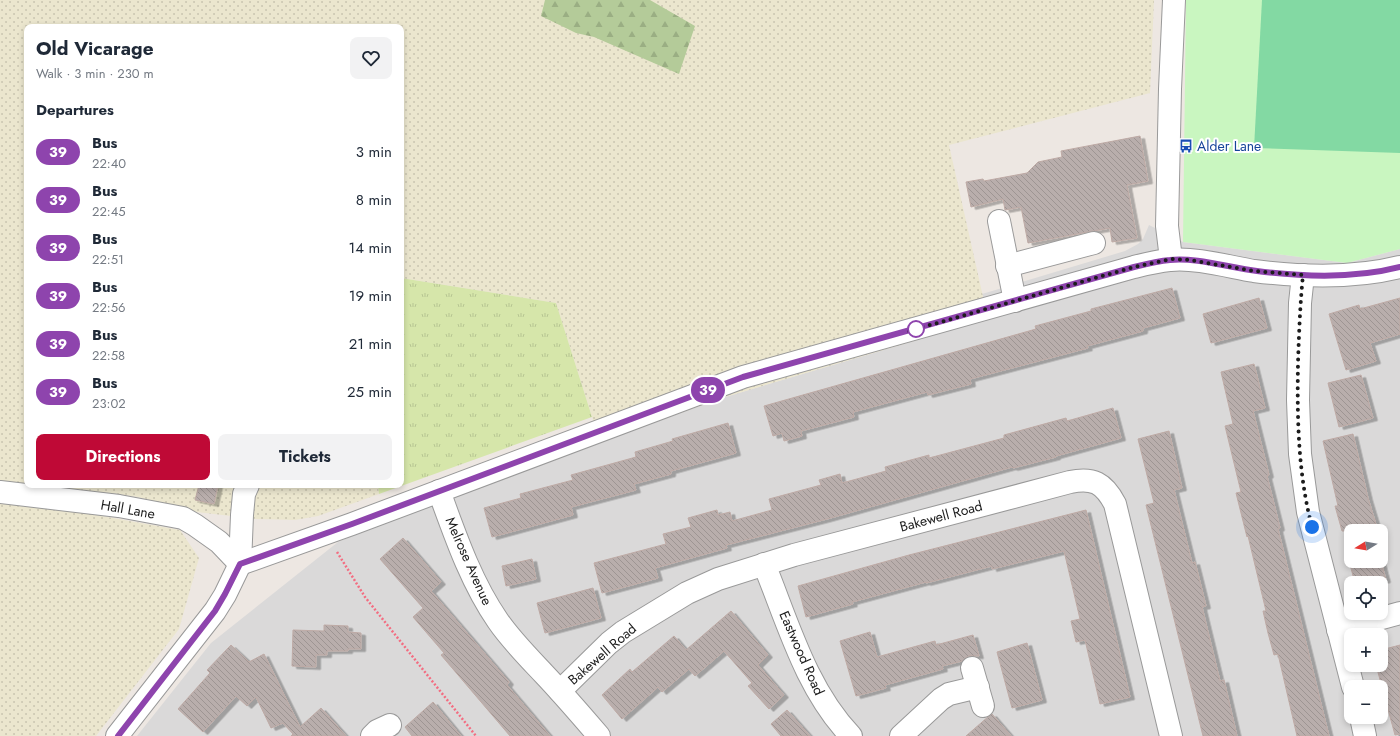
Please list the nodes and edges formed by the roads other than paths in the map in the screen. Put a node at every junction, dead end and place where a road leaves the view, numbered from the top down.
1 (1174, 0) edge
2 (999, 220) dead end
3 (1094, 243) dead end
4 (1171, 259) junction
5 (1008, 266) junction
6 (1400, 267) edge
7 (1303, 275) junction
8 (1015, 302) junction
9 (247, 488) edge
10 (439, 491) junction
11 (0, 492) edge
12 (240, 564) junction
13 (764, 564) junction
14 (1400, 613) edge
15 (1338, 630) junction
16 (1351, 680) edge
17 (978, 687) dead end
18 (560, 691) junction
19 (1363, 724) edge
20 (119, 736) edge
21 (598, 736) edge
22 (851, 736) edge
23 (900, 736) edge
24 (1171, 736) edge
25 (1366, 736) edge

1 - 4 street
2 - 5 street
3 - 5 street
4 - 7 street
4 - 8 street
5 - 8 street
6 - 7 street
7 - 15 street
8 - 10 street
9 - 12 street
10 - 12 street
10 - 18 street, Melrose Avenue
11 - 12 street, Hall Lane
12 - 20 street
13 - 18 street, Bakewell Road
13 - 22 street, Eastwood Road
13 - 24 street, Bakewell Road
14 - 15 street
15 - 16 street
17 - 23 street
18 - 21 street, Melrose Avenue
19 - 25 street

